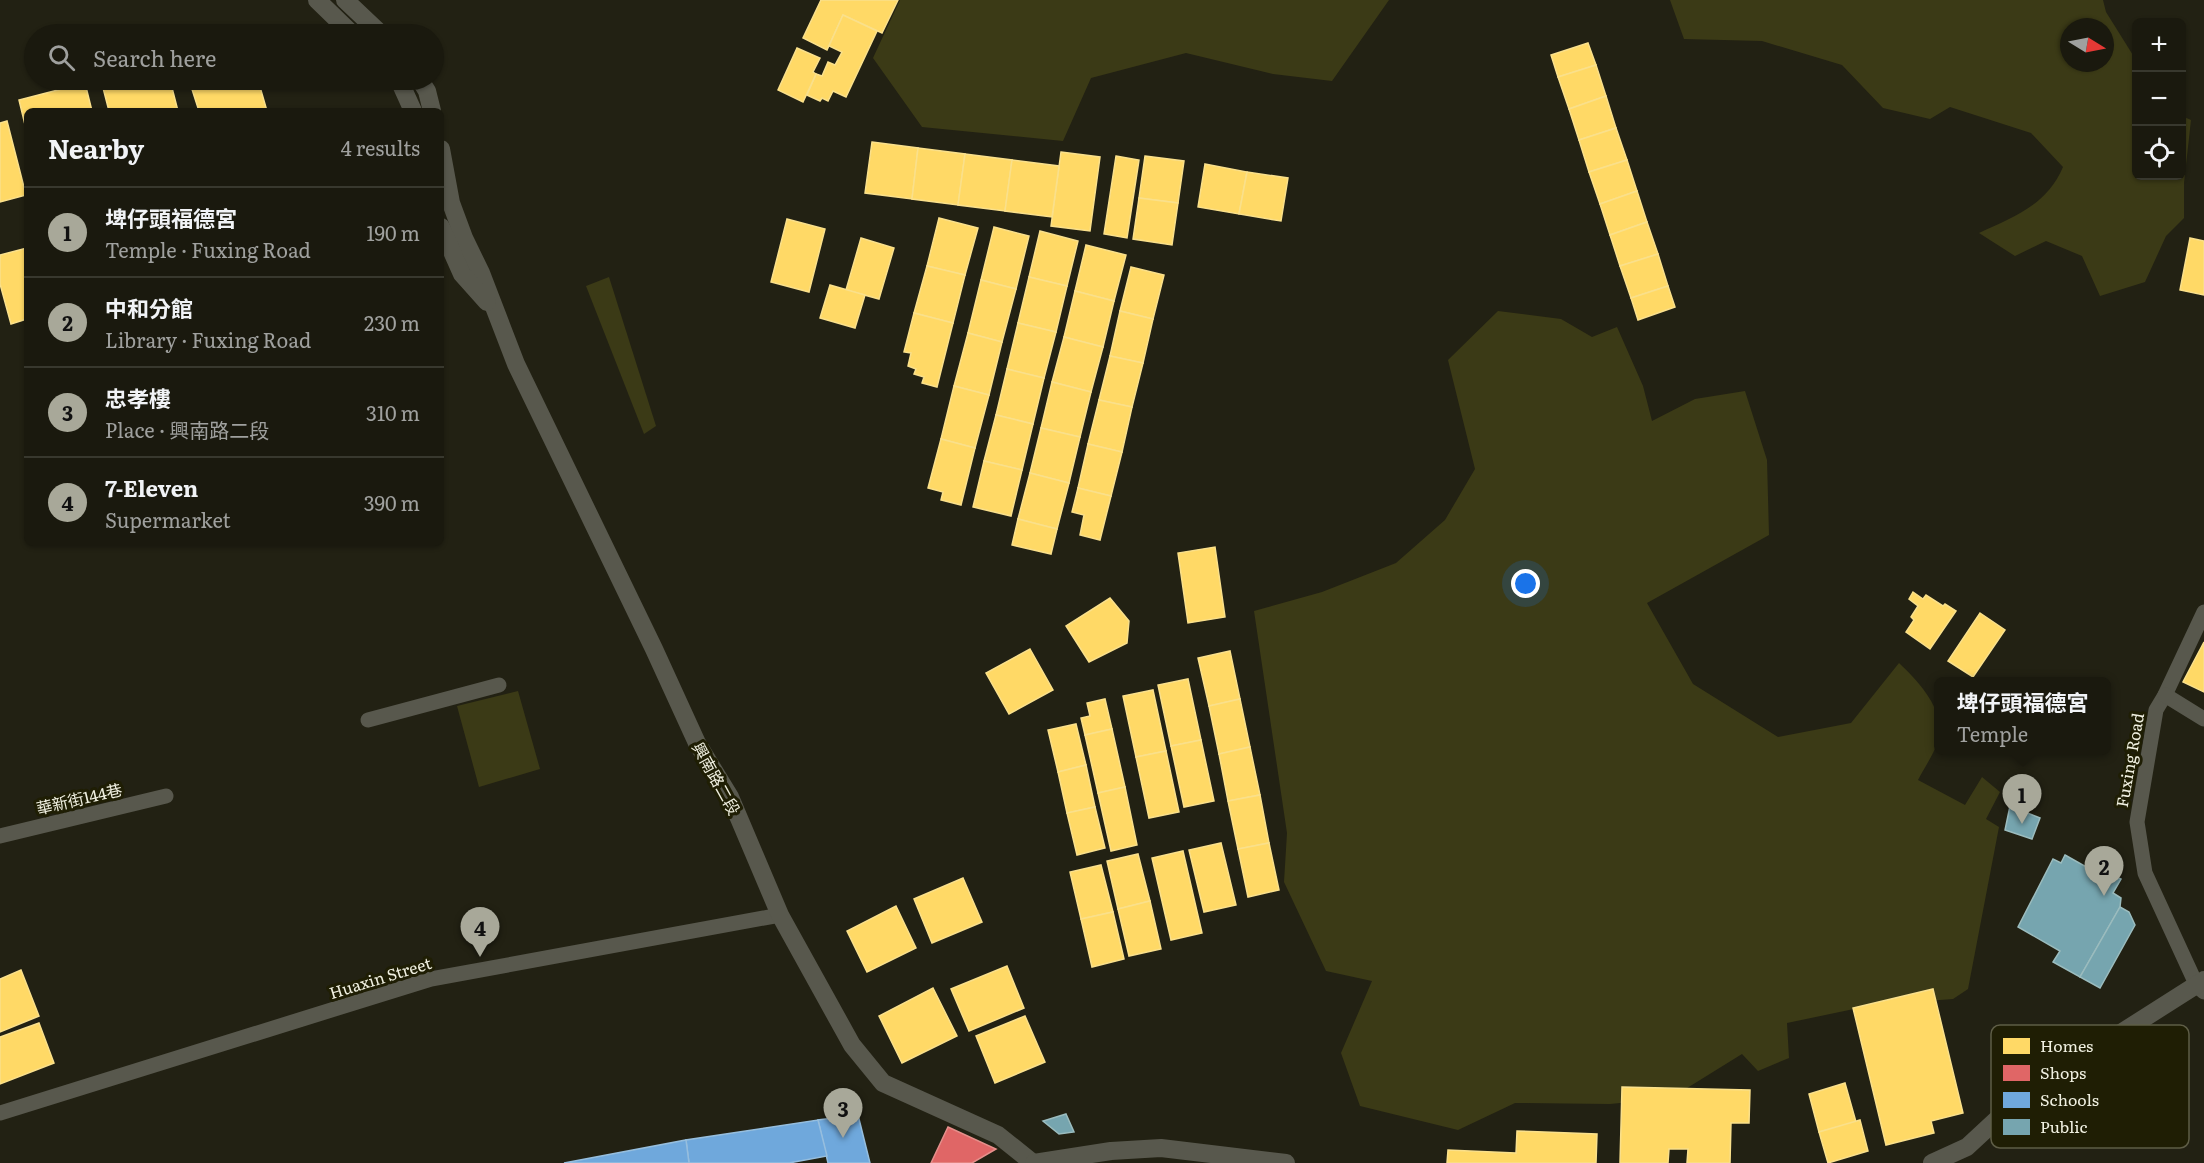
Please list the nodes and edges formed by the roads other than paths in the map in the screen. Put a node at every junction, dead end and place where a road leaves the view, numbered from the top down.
1 (317, 0) edge
2 (345, 0) edge
3 (342, 24) edge
4 (370, 24) edge
5 (404, 90) edge
6 (426, 90) edge
7 (412, 108) edge
8 (431, 108) edge
9 (444, 164) edge
10 (444, 234) edge
11 (494, 310) junction
12 (2204, 612) edge
13 (499, 686) dead end
14 (2165, 695) junction
15 (2204, 719) edge
16 (368, 720) dead end
17 (166, 796) dead end
18 (0, 836) edge
19 (780, 915) junction
20 (2202, 986) edge
21 (2138, 1025) edge
22 (0, 1113) edge
23 (1991, 1124) edge
24 (1034, 1163) edge
25 (1286, 1163) edge
26 (1932, 1163) edge

1 - 3 street
2 - 4 street
5 - 7 street
6 - 8 street
9 - 11 street, 興南路二段
10 - 11 street
11 - 19 street, 興南路二段
12 - 14 street, Fuxing Road
13 - 16 street
14 - 15 street
14 - 20 street, Fuxing Road
17 - 18 street, 華新街144巷
19 - 22 street, Huaxin Street
19 - 24 street, 興南路二段
20 - 21 street
23 - 26 street
24 - 25 street

